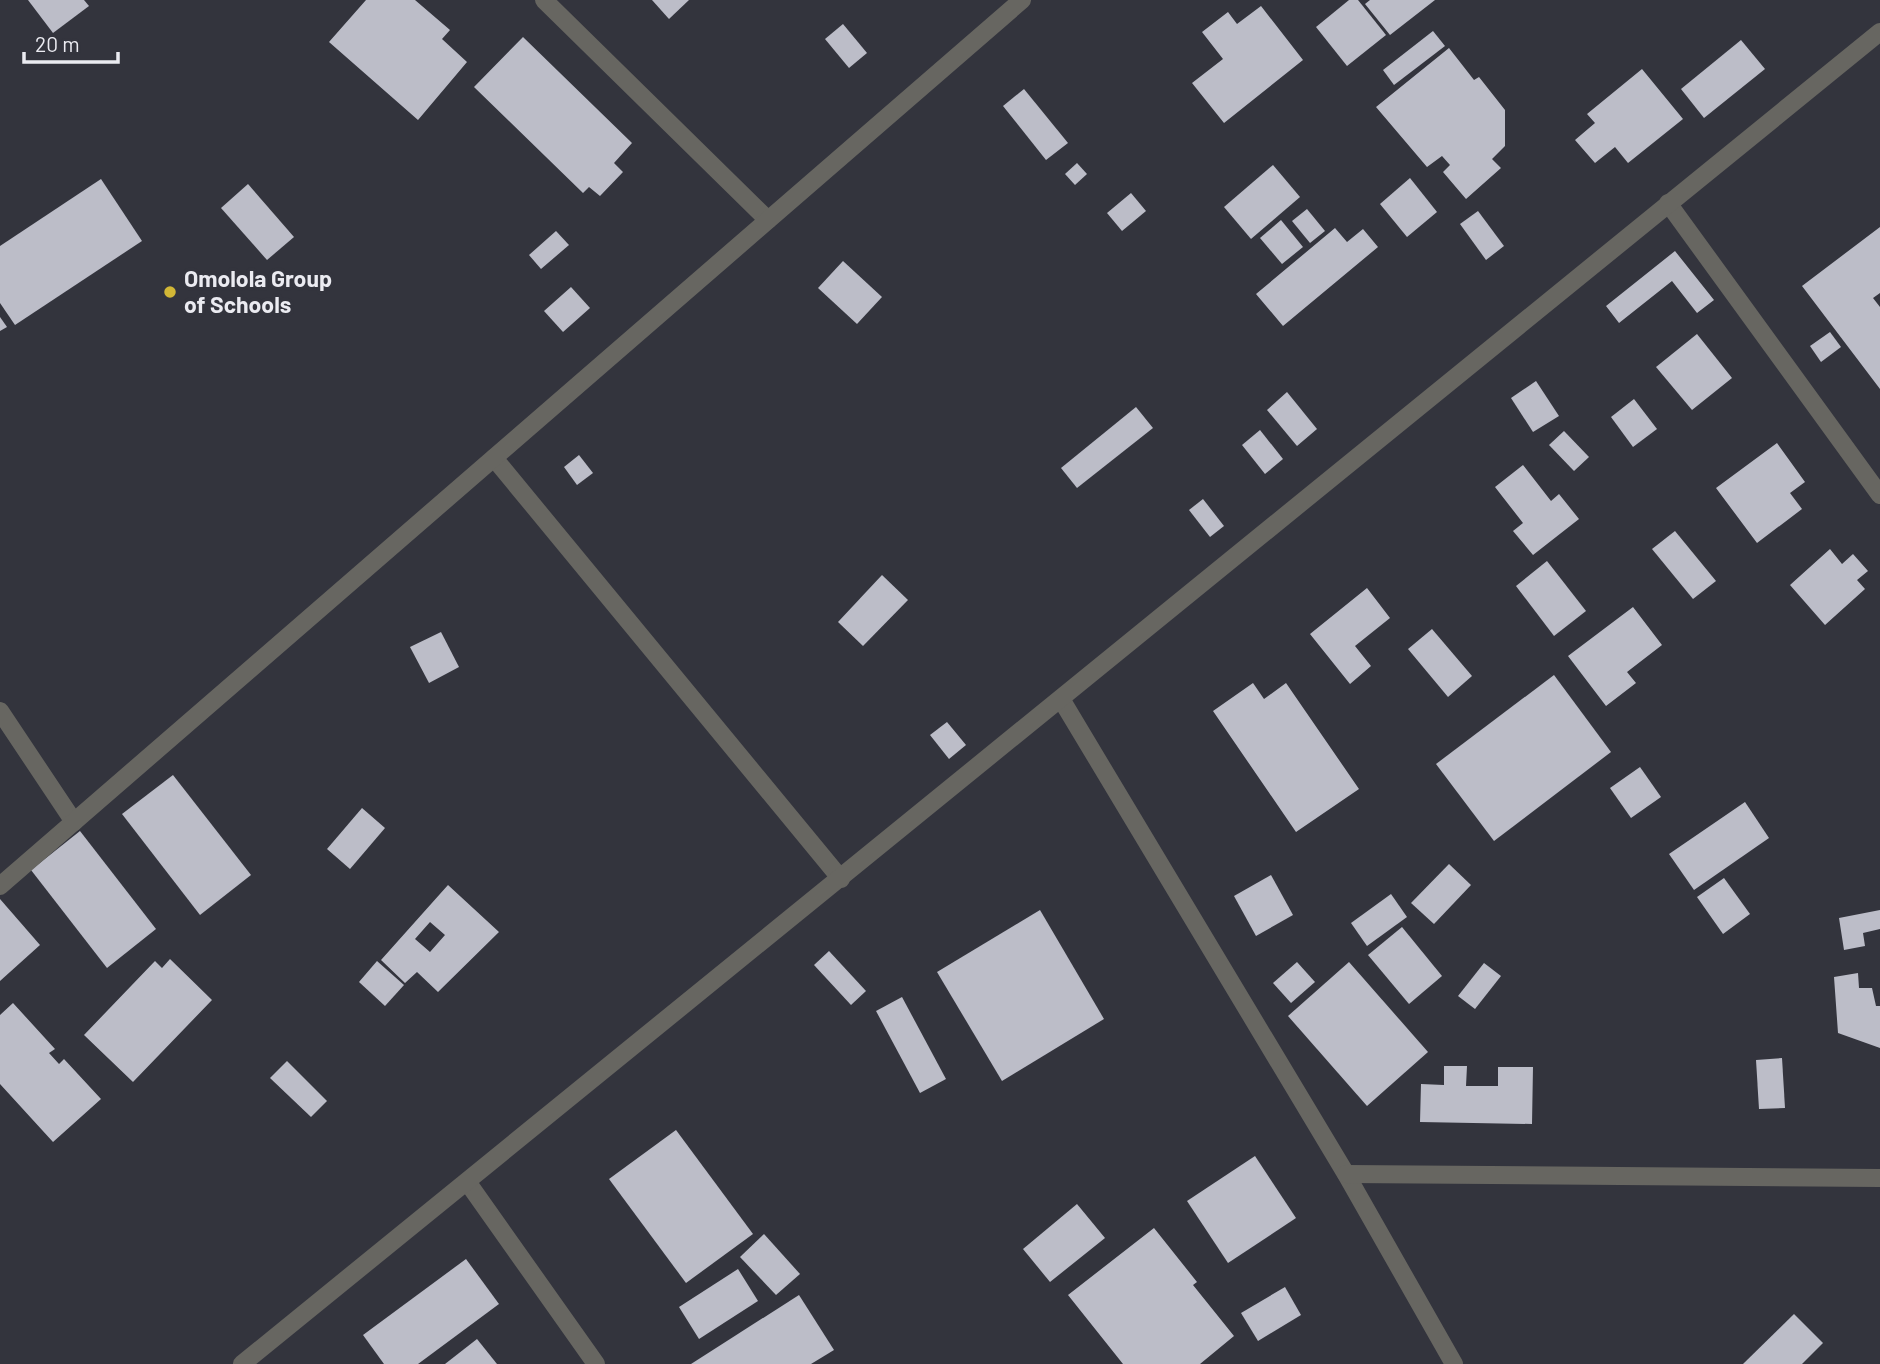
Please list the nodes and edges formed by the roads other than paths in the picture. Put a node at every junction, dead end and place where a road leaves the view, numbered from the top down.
1 (544, 0) edge
2 (1022, 0) edge
3 (1880, 32) edge
4 (1668, 202) junction
5 (768, 220) junction
6 (494, 458) junction
7 (1880, 495) edge
8 (1061, 699) junction
9 (0, 711) edge
10 (74, 822) junction
11 (841, 879) junction
12 (0, 886) edge
13 (1346, 1174) junction
14 (1880, 1178) edge
15 (468, 1182) junction
16 (242, 1364) edge
17 (596, 1364) edge
18 (1454, 1364) edge

1 - 5 street
2 - 5 street
3 - 4 street
4 - 7 street
4 - 8 street
5 - 6 street
6 - 10 street
6 - 11 street
8 - 11 street
8 - 13 street
9 - 10 street
10 - 12 street
11 - 15 street
13 - 14 street
13 - 18 street
15 - 16 street
15 - 17 street

